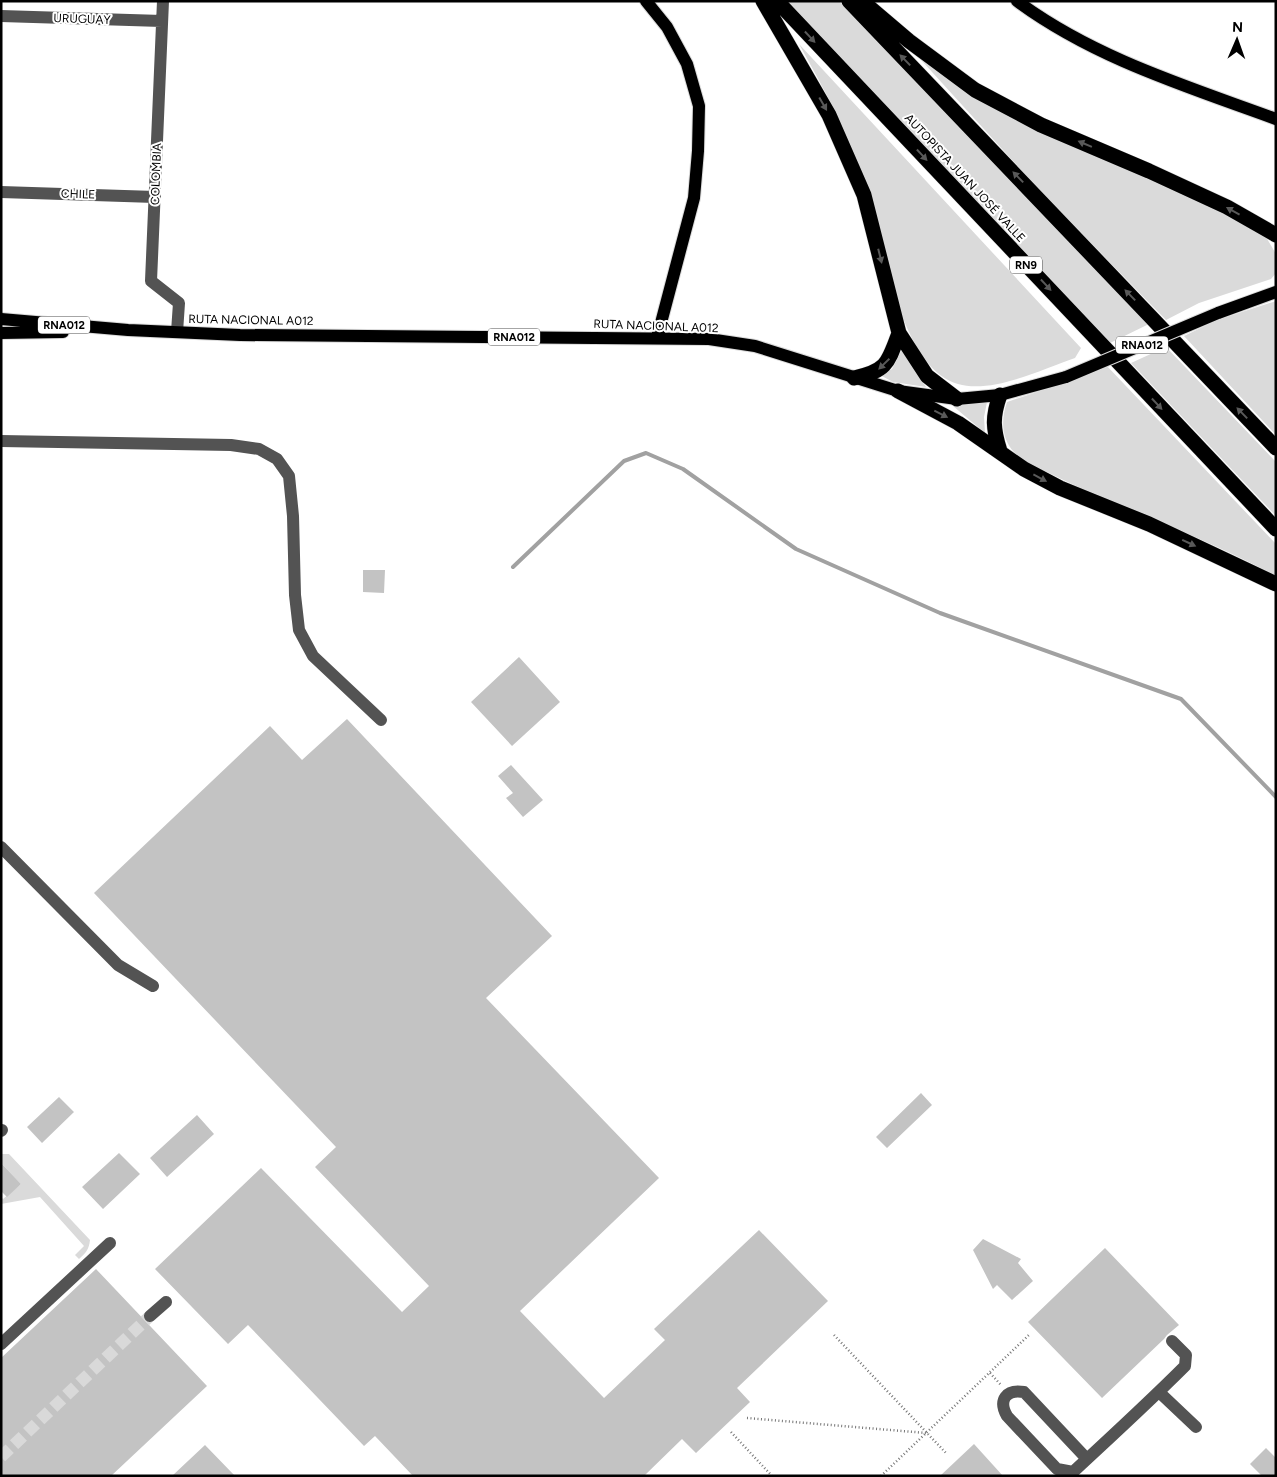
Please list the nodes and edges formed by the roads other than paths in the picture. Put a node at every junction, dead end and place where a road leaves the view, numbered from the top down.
1 (163, 1) edge
2 (646, 1) edge
3 (763, 1) edge
4 (777, 1) edge
5 (849, 1) edge
6 (862, 1) edge
7 (1017, 1) edge
8 (1, 16) edge
9 (162, 21) junction
10 (1276, 118) edge
11 (1, 192) edge
12 (155, 197) junction
13 (1276, 234) edge
14 (1276, 292) edge
15 (1, 319) edge
16 (128, 330) junction
17 (176, 332) junction
18 (1, 333) edge
19 (899, 334) junction
20 (657, 338) junction
21 (854, 378) junction
22 (898, 391) junction
23 (1000, 395) junction
24 (957, 399) junction
25 (1, 441) edge
26 (1276, 448) edge
27 (1000, 451) junction
28 (1276, 529) edge
29 (1276, 584) edge
30 (381, 720) dead end
31 (1, 847) edge
32 (153, 986) dead end
33 (110, 1243) dead end
34 (166, 1302) dead end
35 (150, 1316) tunnel mouth
36 (1172, 1341) dead end
37 (1, 1344) edge
38 (1159, 1392) junction
39 (1196, 1427) dead end
40 (1087, 1459) junction

1 - 9 street, COLOMBIA
2 - 20 main road
3 -> 19 highway
4 -> 28 highway, AUTOPISTA JUAN JOSÉ VALLE / RN9
26 -> 5 highway
13 -> 6 highway
7 - 10 main road
8 - 9 street, URUGUAY
9 - 12 street, COLOMBIA
11 - 12 street, CHILE
12 - 17 street, COLOMBIA
14 - 23 main road, RUTA NACIONAL A012 / RNA012, bridge
15 - 16 main road, RUTA NACIONAL A012 / RNA012
16 - 17 main road, RUTA NACIONAL A012 / RNA012
16 - 18 main road, RUTA NACIONAL A012 / RNA012
17 - 20 main road, RUTA NACIONAL A012 / RNA012
19 -> 21 highway
19 - 24 highway
20 - 21 main road, RUTA NACIONAL A012 / RNA012
21 - 22 main road, RUTA NACIONAL A012 / RNA012
22 - 24 main road, RUTA NACIONAL A012 / RNA012
22 -> 27 highway
23 - 24 main road, RUTA NACIONAL A012 / RNA012
23 - 27 highway
25 - 30 street
27 -> 29 highway
31 - 32 street
33 - 37 street
34 - 35 street
36 - 38 street
38 - 39 street
38 - 40 street
40 - 40 street

